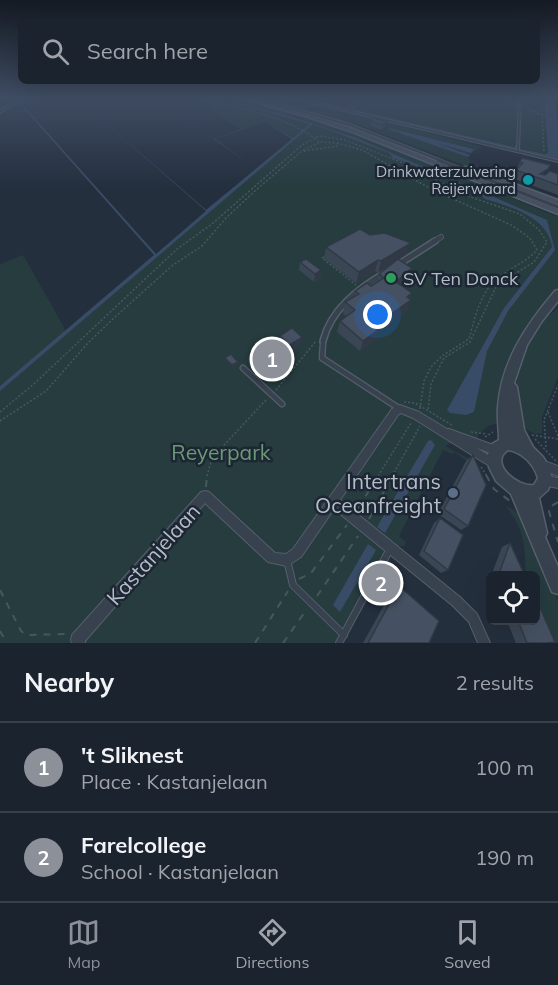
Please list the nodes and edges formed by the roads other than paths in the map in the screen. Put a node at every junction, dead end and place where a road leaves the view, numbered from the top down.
1 (343, 127) edge
2 (355, 127) edge
3 (361, 127) edge
4 (418, 127) edge
5 (519, 127) edge
6 (518, 149) junction
7 (558, 161) edge
8 (558, 205) edge
9 (558, 212) edge
10 (441, 237) dead end
11 (558, 294) edge
12 (558, 305) edge
13 (543, 313) junction
14 (323, 341) joint
15 (243, 368) dead end
16 (510, 381) junction
17 (282, 404) dead end
18 (400, 409) junction
19 (445, 432) junction
20 (527, 441) junction
21 (499, 452) junction
22 (551, 465) edge
23 (558, 471) edge
24 (552, 482) edge
25 (516, 489) junction
26 (531, 493) junction
27 (334, 502) junction
28 (391, 548) junction
29 (287, 560) junction
30 (548, 565) junction
31 (558, 586) edge
32 (344, 635) junction
33 (78, 641) edge
34 (339, 643) edge
35 (484, 643) edge

1 - 9 main road
2 - 8 lane
3 - 8 main road
4 - 6 street
5 - 6 lane
6 - 7 street
10 - 14 street
11 - 13 street
12 - 13 street
13 - 16 street
14 - 18 lane
15 - 17 lane
16 - 20 street
16 - 21 street
18 - 19 street
18 - 27 street
19 - 21 street
19 - 21 street
20 - 21 street
20 - 22 street
21 - 25 street
22 - 23 street
22 - 24 street
24 - 26 street
25 - 26 street
25 - 30 street
26 - 30 street
27 - 28 street
27 - 29 street
28 - 32 lane
28 - 35 street
29 - 32 lane
29 - 33 street, Kastanjelaan
30 - 31 street
32 - 34 lane

